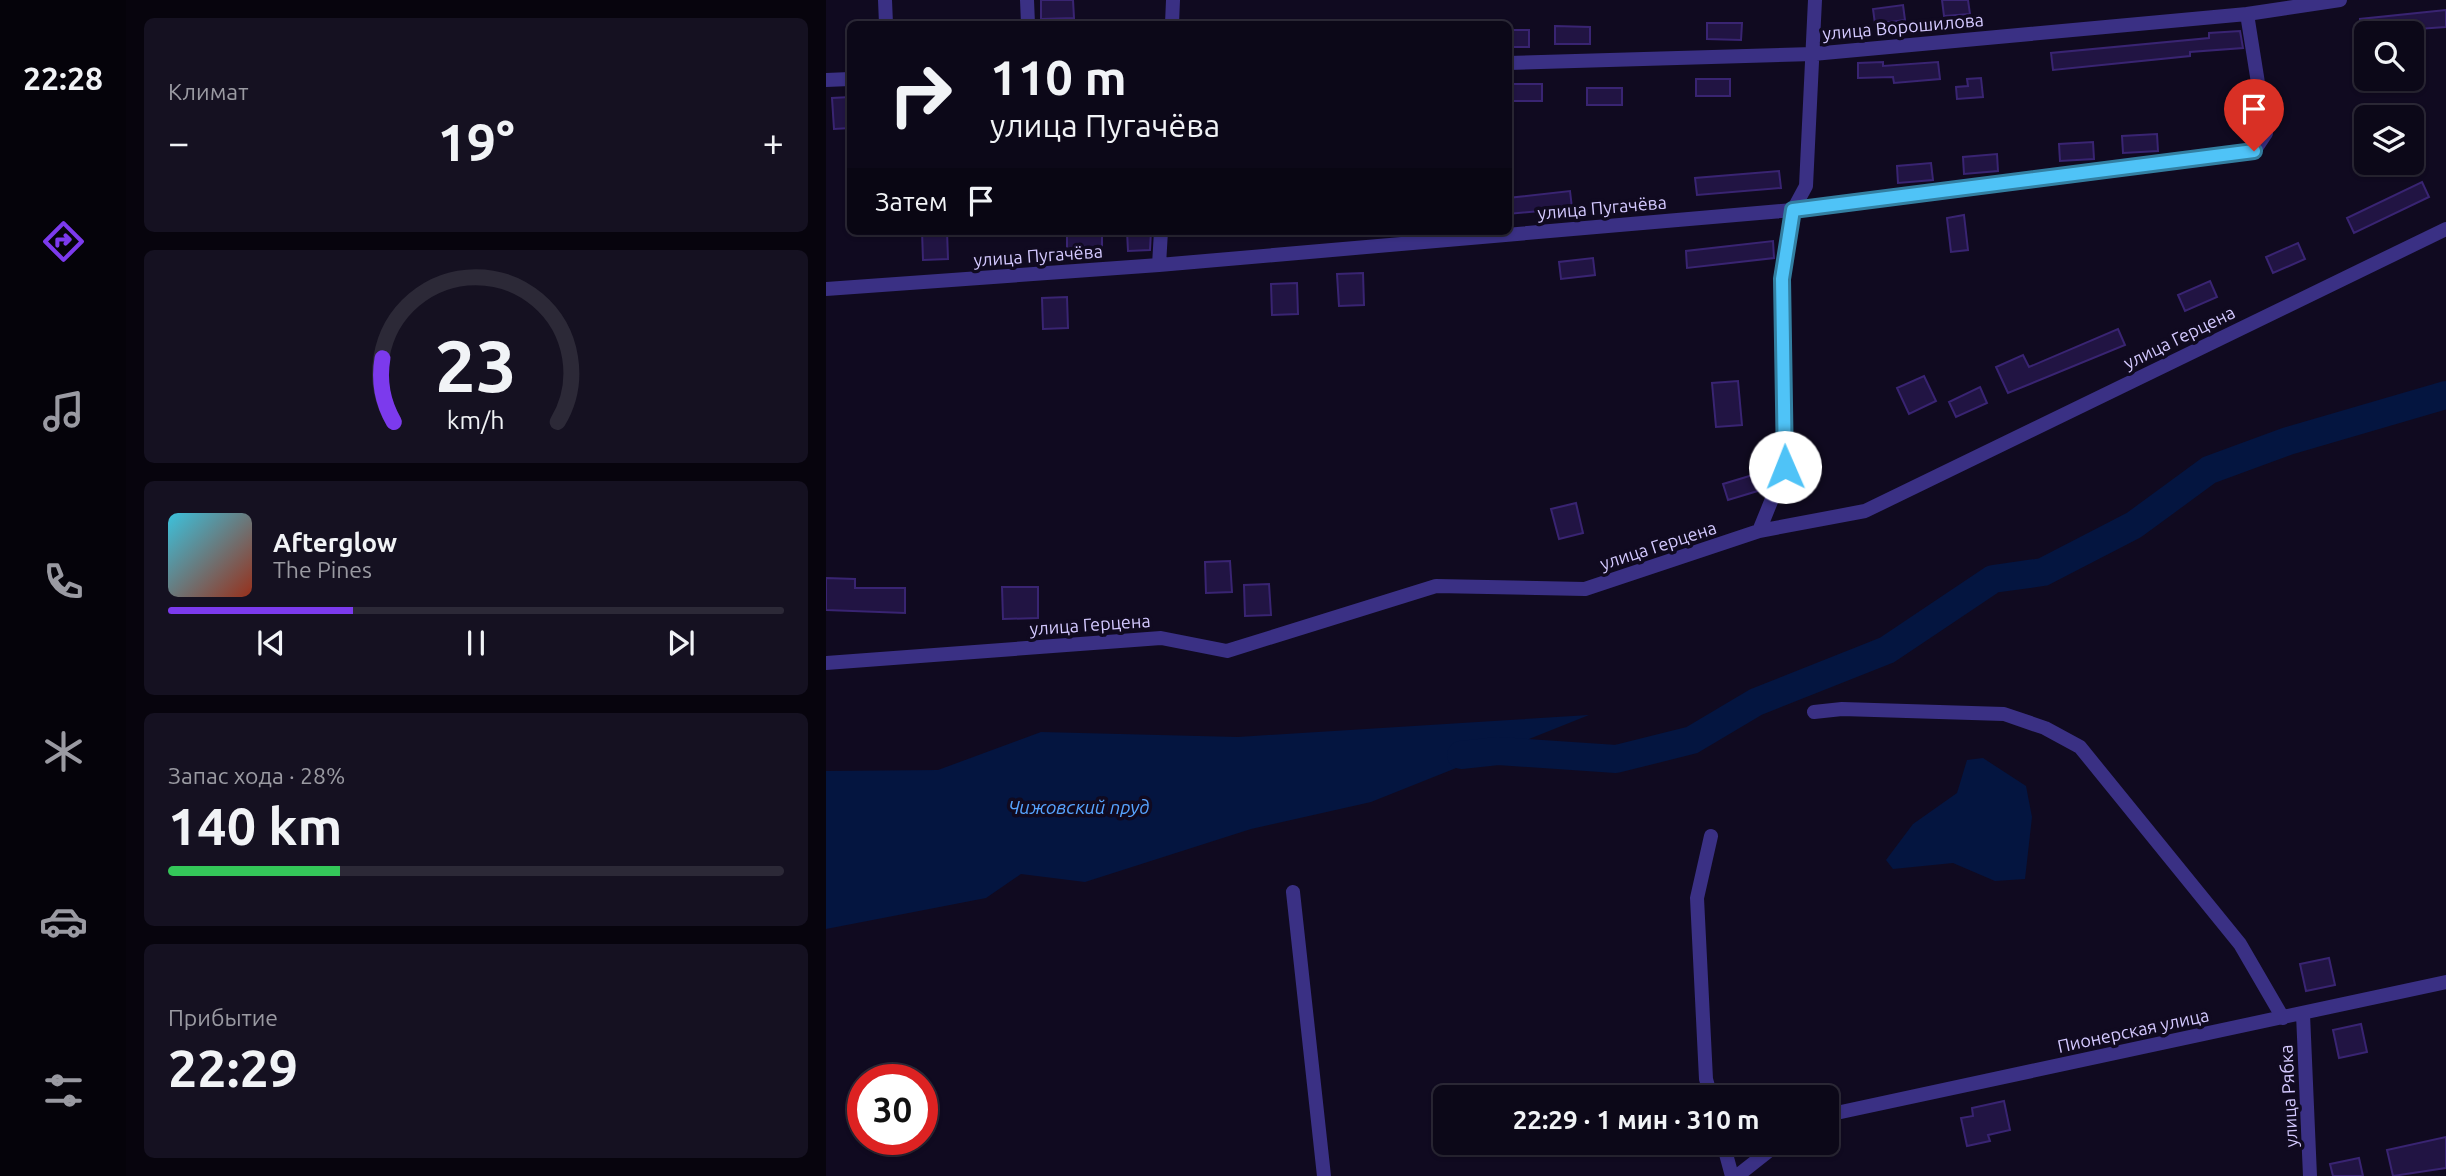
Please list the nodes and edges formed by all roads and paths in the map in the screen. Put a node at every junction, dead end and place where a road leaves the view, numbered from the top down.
1 (885, 0) edge
2 (1027, 0) edge
3 (1173, 0) edge
4 (1815, 0) edge
5 (2340, 0) edge
6 (2247, 14) junction
7 (886, 21) edge
8 (1028, 21) edge
9 (1172, 21) edge
10 (1813, 54) junction
11 (1512, 63) edge
12 (847, 79) edge
13 (826, 80) edge
14 (1793, 210) junction
15 (2446, 229) edge
16 (1512, 234) edge
17 (1161, 235) edge
18 (1505, 235) edge
19 (1159, 265) junction
20 (826, 289) edge
21 (1759, 531) junction
22 (826, 663) edge
23 (1814, 712) dead end
24 (1711, 836) dead end
25 (1293, 892) dead end
26 (2446, 982) edge
27 (2303, 1014) junction
28 (2283, 1018) junction
29 (1708, 1085) edge
30 (1839, 1112) edge
31 (1727, 1155) edge
32 (1763, 1155) edge
33 (1324, 1176) edge
34 (1735, 1176) edge
35 (2310, 1176) edge

1 - 7 street
2 - 8 street
3 - 9 street
4 - 10 street
5 - 6 street, улица Ворошилова
6 - 10 street, улица Ворошилова
6 - 14 street, улица Пугачёва
10 - 11 street, улица Ворошилова
10 - 14 street
12 - 13 street
14 - 16 street, улица Пугачёва
14 - 21 street
15 - 21 street, улица Герцена
17 - 19 street
18 - 19 street, улица Пугачёва
19 - 20 street, улица Пугачёва
21 - 22 street, улица Герцена
23 - 28 street
24 - 29 street
25 - 33 street
26 - 27 street, Пионерская улица
27 - 28 street, Пионерская улица
27 - 35 street, улица Рябка
28 - 30 street, Пионерская улица
31 - 34 street
32 - 34 street

